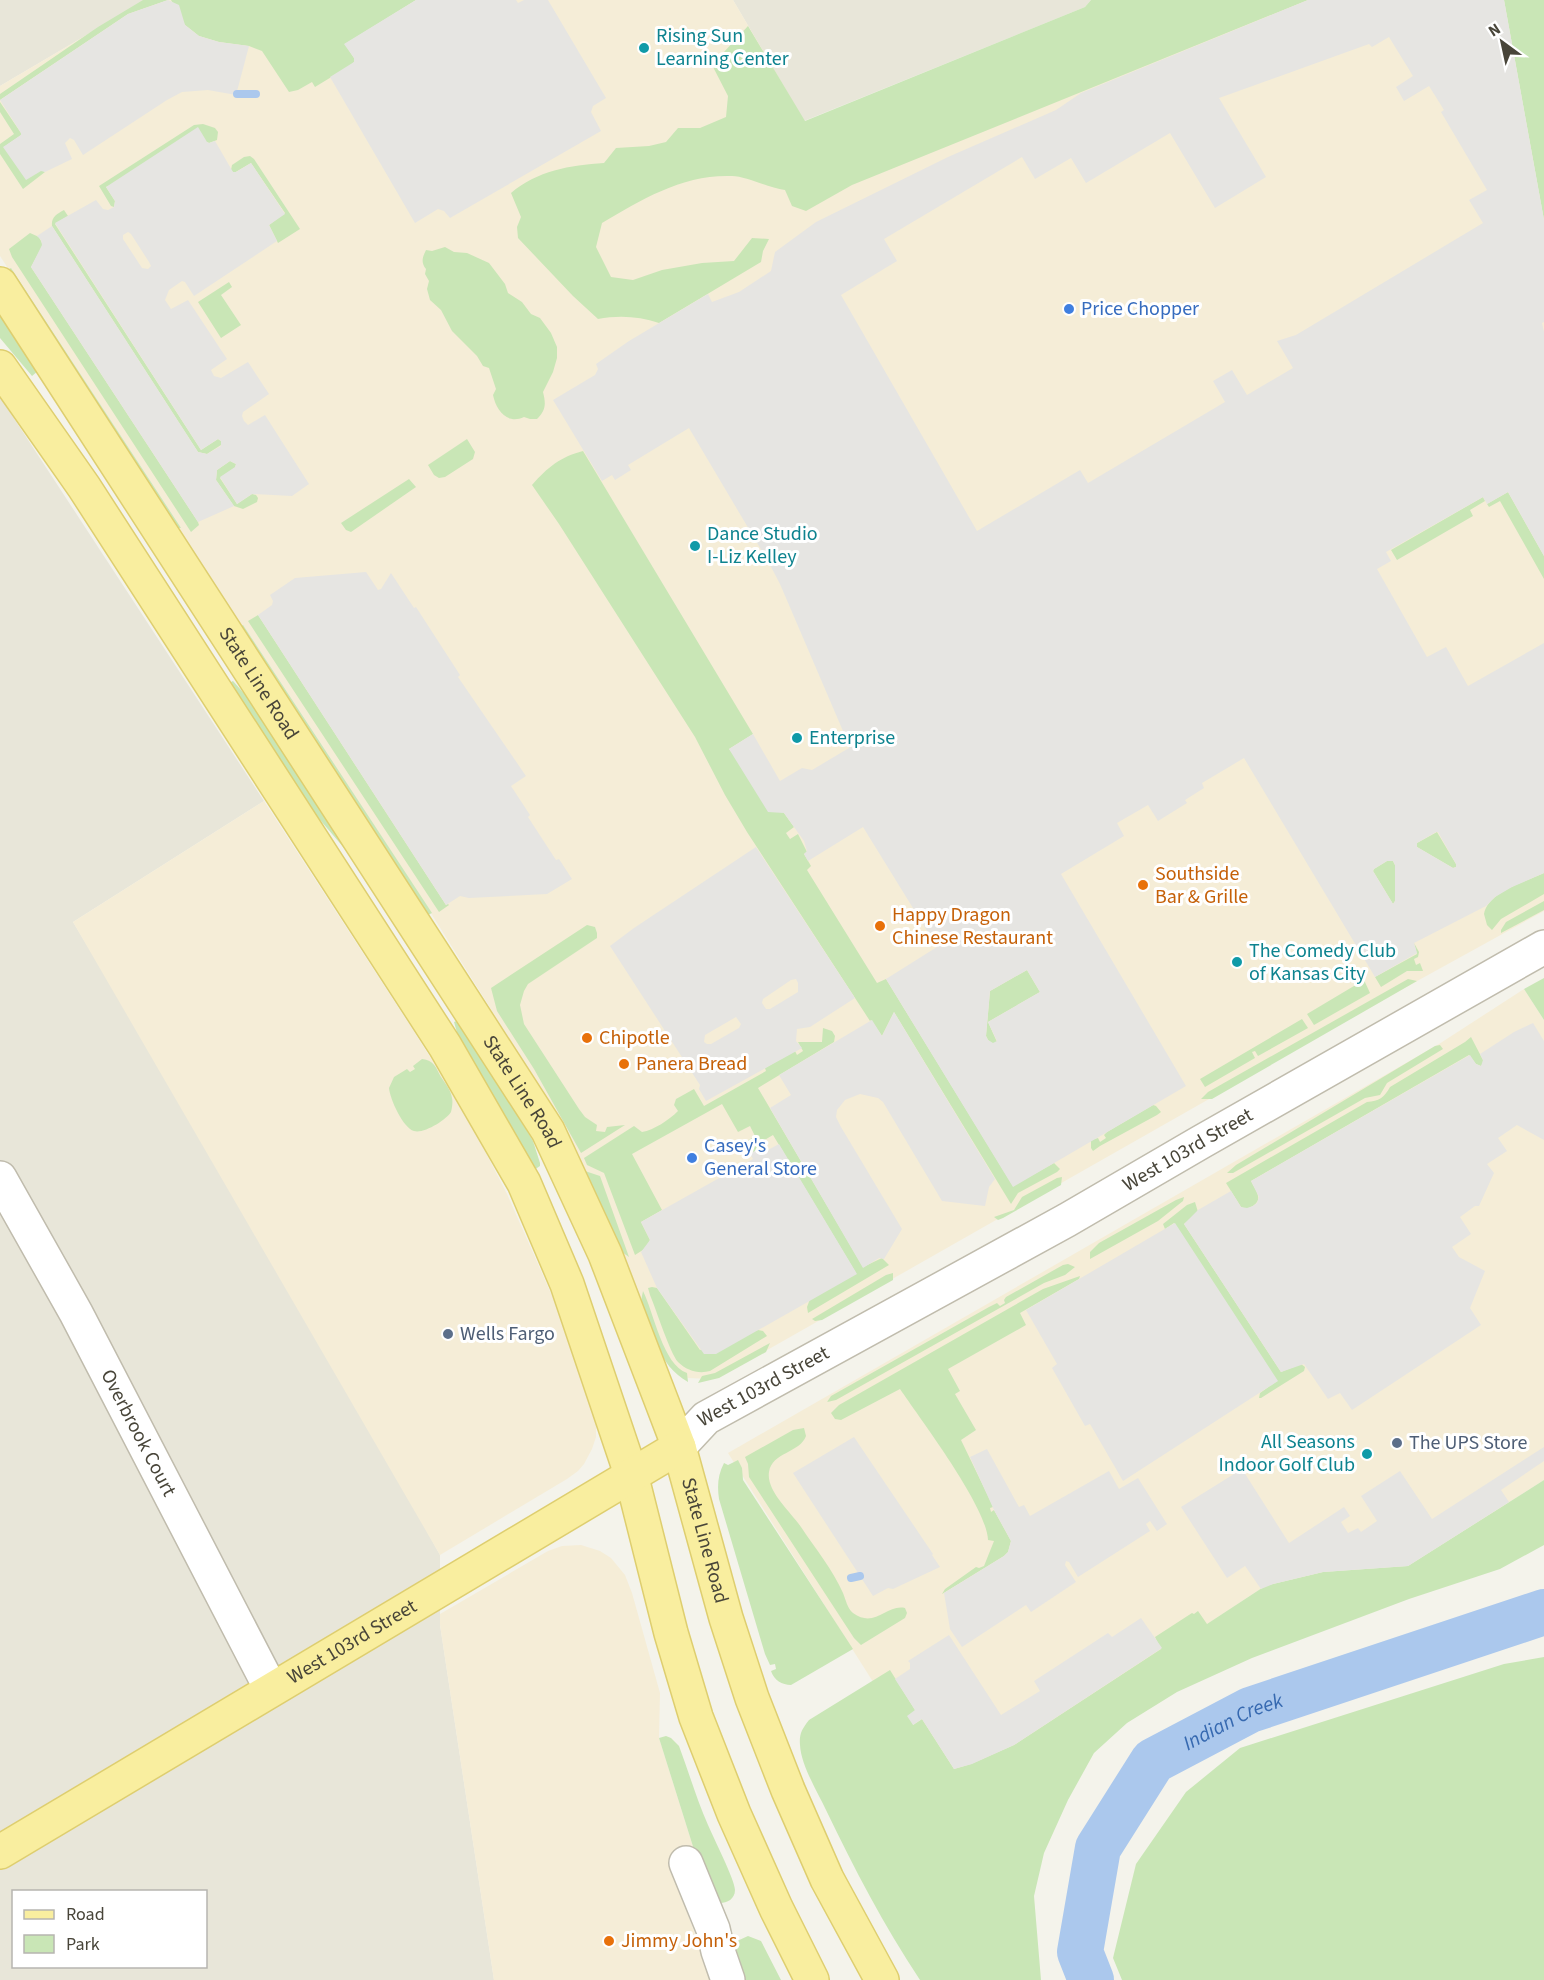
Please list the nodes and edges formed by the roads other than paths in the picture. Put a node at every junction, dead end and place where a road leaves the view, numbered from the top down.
1 (0, 284) edge
2 (0, 367) edge
3 (1544, 947) edge
4 (0, 1178) edge
5 (679, 1447) junction
6 (631, 1474) junction
7 (271, 1689) junction
8 (0, 1852) edge
9 (686, 1863) dead end
10 (728, 1980) edge
11 (812, 1980) edge
12 (882, 1980) edge

1 - 5 main road, State Line Road
2 - 6 main road, State Line Road
3 - 5 street, West 103rd Street
4 - 7 street, Overbrook Court
5 - 6 main road, West 103rd Street
5 - 12 main road, State Line Road
6 - 7 main road, West 103rd Street
6 - 11 main road, State Line Road
7 - 8 main road, West 103rd Street
9 - 10 street

